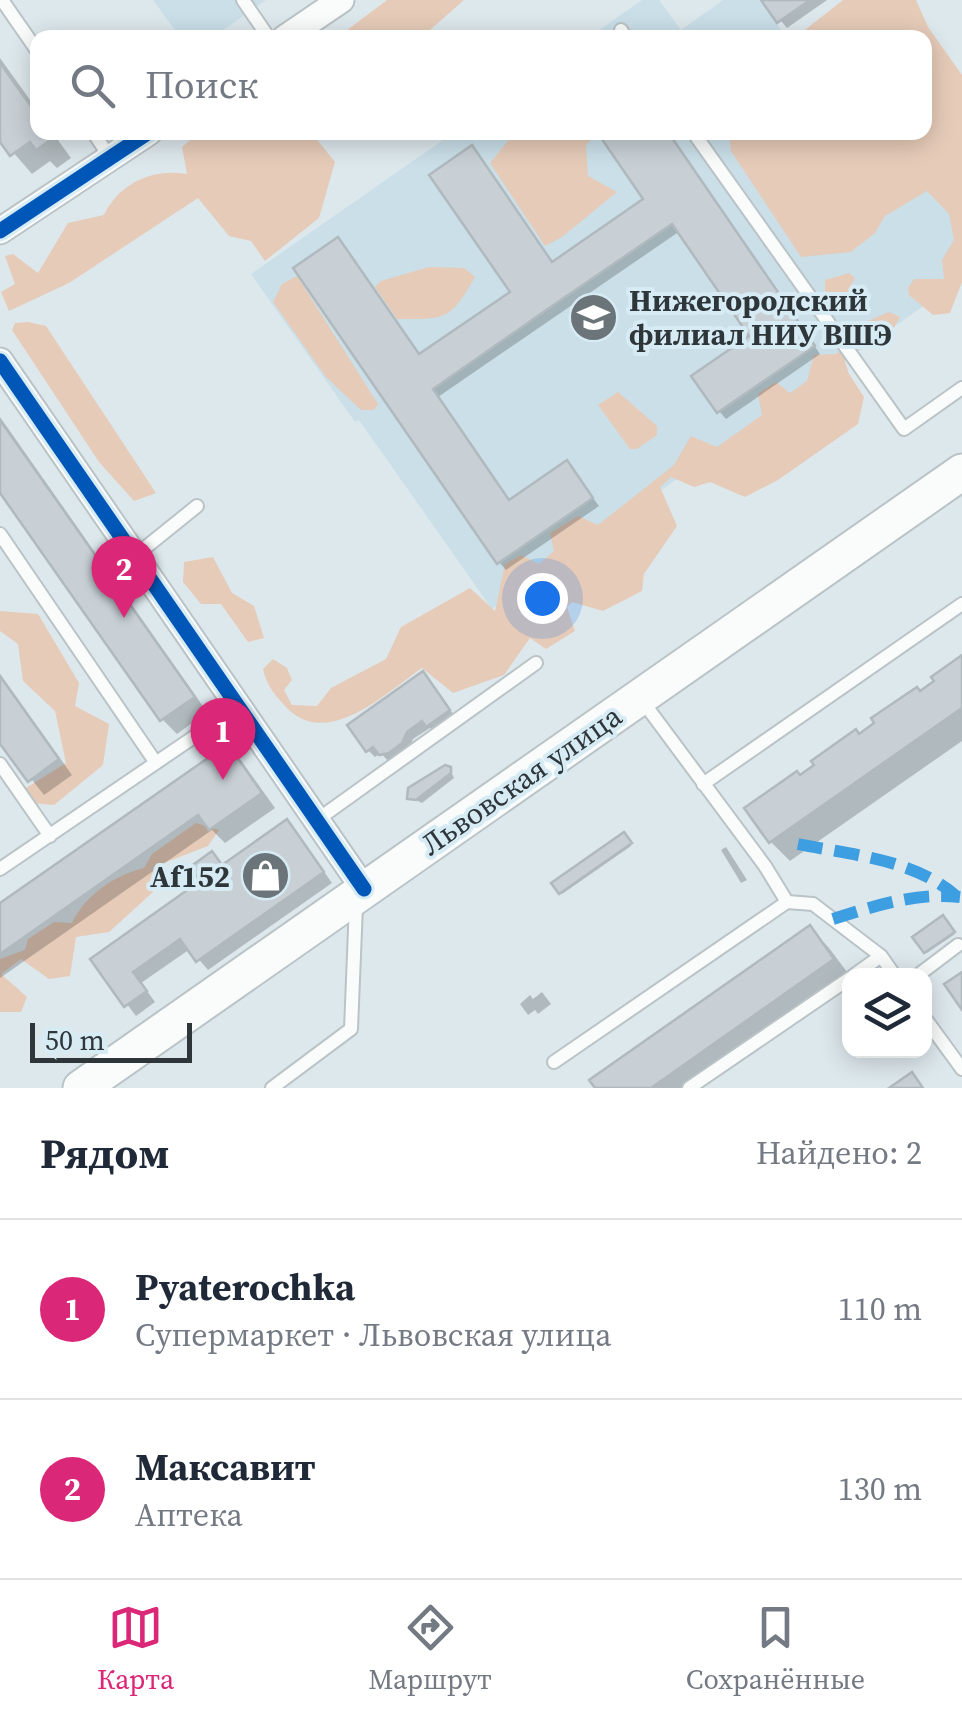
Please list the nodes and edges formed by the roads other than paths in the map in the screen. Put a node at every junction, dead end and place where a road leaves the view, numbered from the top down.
1 (2, 0) edge
2 (242, 0) edge
3 (340, 0) edge
4 (263, 30) edge
5 (297, 30) edge
6 (30, 40) edge
7 (98, 140) edge
8 (137, 140) edge
9 (700, 140) edge
10 (111, 159) junction
11 (0, 232) edge
12 (0, 360) edge
13 (962, 388) edge
14 (962, 472) edge
15 (197, 506) dead end
16 (0, 534) edge
17 (135, 556) junction
18 (962, 604) edge
19 (536, 662) dead end
20 (639, 697) junction
21 (244, 716) junction
22 (156, 763) junction
23 (0, 764) edge
24 (703, 784) junction
25 (316, 820) junction
26 (50, 836) junction
27 (0, 870) edge
28 (361, 892) junction
29 (787, 902) junction
30 (958, 945) dead end
31 (881, 956) junction
32 (864, 968) edge
33 (889, 968) edge
34 (928, 968) edge
35 (842, 983) edge
36 (932, 1028) edge
37 (554, 1062) dead end
38 (962, 1069) edge
39 (87, 1086) edge
40 (272, 1088) edge
41 (689, 1088) edge

1 - 6 lane
2 - 4 lane
3 - 5 street
7 - 10 lane
8 - 10 street
9 - 13 lane
10 - 11 street
12 - 17 street
14 - 20 main road, Львовская улица
15 - 17 lane
16 - 22 lane
17 - 21 street
18 - 24 lane
19 - 25 lane
20 - 24 lane
20 - 28 main road, Львовская улица
21 - 22 lane
21 - 25 street
22 - 26 lane
23 - 26 lane
24 - 29 lane
25 - 28 street
26 - 27 lane
28 - 39 main road, Львовская улица
28 - 40 lane
29 - 31 lane
29 - 37 lane
30 - 34 lane
31 - 32 lane
31 - 33 lane
35 - 41 lane
36 - 38 lane

